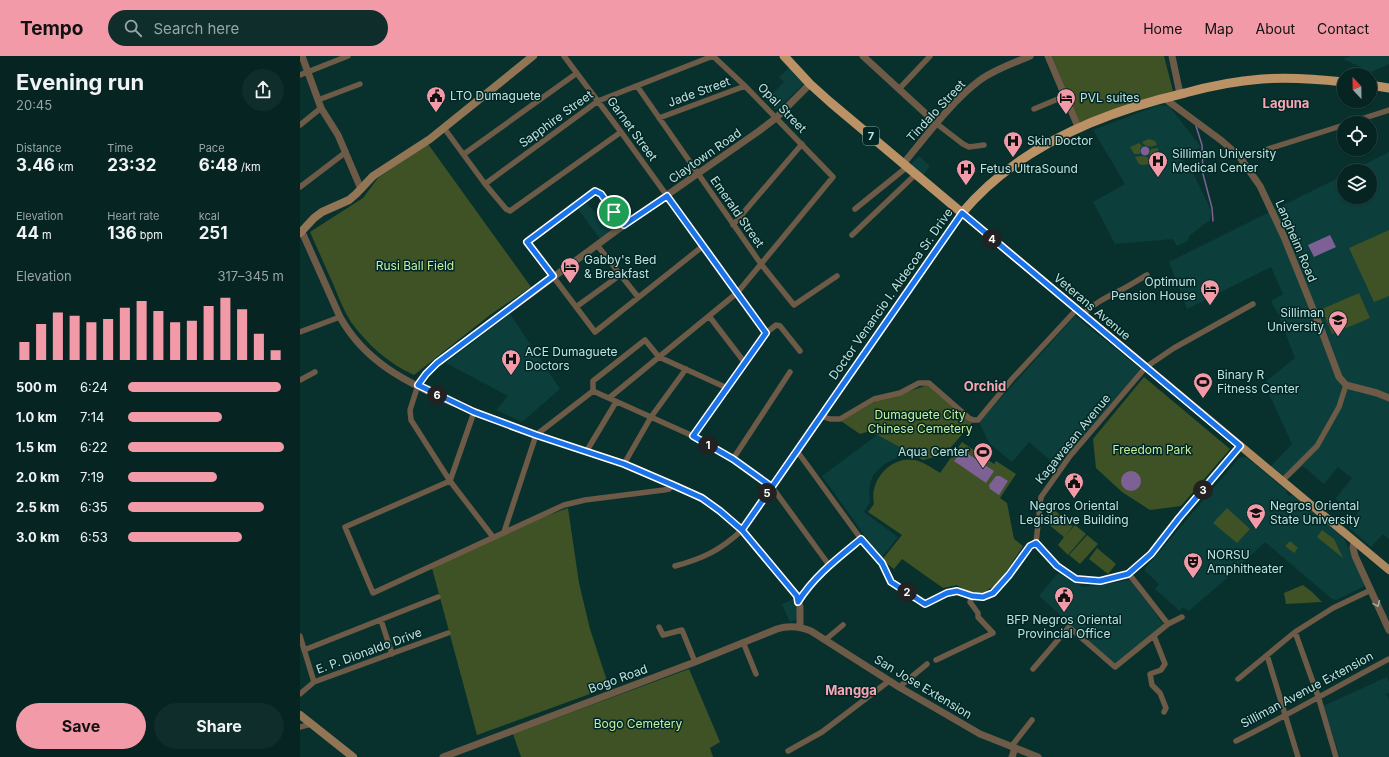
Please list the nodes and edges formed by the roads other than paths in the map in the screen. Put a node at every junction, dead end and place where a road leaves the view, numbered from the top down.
1 (302, 56) edge
2 (348, 56) edge
3 (533, 56) edge
4 (564, 56) edge
5 (713, 56) edge
6 (784, 56) edge
7 (864, 56) edge
8 (930, 56) edge
9 (1030, 56) edge
10 (1048, 56) edge
11 (1172, 56) edge
12 (308, 72) junction
13 (577, 73) junction
14 (300, 75) edge
15 (1337, 81) edge
16 (360, 84) dead end
17 (810, 84) junction
18 (1377, 85) edge
19 (637, 86) junction
20 (745, 86) junction
21 (1389, 88) edge
22 (900, 89) junction
23 (1180, 94) junction
24 (1065, 96) junction
25 (1164, 98) junction
26 (318, 100) junction
27 (598, 101) junction
28 (321, 108) junction
29 (1034, 109) dead end
30 (1389, 110) edge
31 (1371, 116) edge
32 (659, 118) junction
33 (776, 118) junction
34 (937, 124) junction
35 (300, 125) edge
36 (1337, 126) edge
37 (444, 128) junction
38 (1079, 128) junction
39 (621, 132) junction
40 (802, 144) junction
41 (984, 145) dead end
42 (1268, 149) dead end
43 (346, 152) junction
44 (464, 154) junction
45 (905, 165) junction
46 (698, 174) junction
47 (916, 174) junction
48 (486, 184) junction
49 (300, 187) edge
50 (360, 190) junction
51 (667, 196) junction
52 (855, 209) dead end
53 (962, 213) junction
54 (733, 224) junction
55 (624, 225) junction
56 (301, 233) edge
57 (852, 235) dead end
58 (597, 245) junction
59 (704, 246) junction
60 (761, 264) junction
61 (620, 275) junction
62 (1147, 275) dead end
63 (553, 276) junction
64 (837, 276) dead end
65 (737, 293) junction
66 (638, 297) junction
67 (1253, 304) dead end
68 (576, 307) junction
69 (1079, 312) junction
70 (709, 316) junction
71 (340, 317) junction
72 (300, 332) edge
73 (766, 333) junction
74 (800, 351) dead end
75 (659, 358) junction
76 (745, 363) junction
77 (1146, 367) junction
78 (686, 369) junction
79 (315, 372) dead end
80 (790, 372) dead end
81 (300, 380) edge
82 (418, 385) junction
83 (1346, 385) junction
84 (726, 388) junction
85 (593, 391) junction
86 (609, 398) junction
87 (1389, 398) edge
88 (616, 402) junction
89 (474, 412) junction
90 (821, 416) junction
91 (651, 417) junction
92 (536, 435) junction
93 (693, 436) junction
94 (1240, 446) junction
95 (797, 451) junction
96 (586, 452) junction
97 (733, 459) junction
98 (624, 464) junction
99 (1282, 480) junction
100 (450, 481) junction
101 (673, 485) junction
102 (772, 487) junction
103 (742, 530) junction
104 (504, 532) junction
105 (493, 537) junction
106 (861, 539) junction
107 (1354, 542) junction
108 (1036, 543) junction
109 (674, 566) dead end
110 (828, 566) junction
111 (1389, 570) edge
112 (1128, 574) junction
113 (1371, 590) junction
114 (972, 596) junction
115 (438, 597) dead end
116 (798, 602) junction
117 (1182, 617) dead end
118 (381, 620) junction
119 (1168, 624) junction
120 (843, 625) dead end
121 (800, 626) junction
122 (659, 627) dead end
123 (1389, 630) edge
124 (1295, 632) junction
125 (448, 633) dead end
126 (300, 636) edge
127 (1154, 636) junction
128 (825, 640) junction
129 (743, 642) junction
130 (304, 650) junction
131 (392, 654) junction
132 (1267, 655) junction
133 (1389, 659) edge
134 (936, 660) dead end
135 (695, 662) junction
136 (927, 664) dead end
137 (1033, 669) dead end
138 (756, 674) dead end
139 (1238, 679) dead end
140 (889, 681) junction
141 (314, 682) junction
142 (899, 687) junction
143 (300, 694) edge
144 (1318, 696) junction
145 (1164, 712) dead end
146 (300, 715) edge
147 (1286, 716) junction
148 (1032, 720) dead end
149 (311, 724) junction
150 (300, 727) edge
151 (1236, 741) dead end
152 (1013, 747) junction
153 (788, 751) dead end
154 (348, 756) edge
155 (443, 757) edge
156 (1012, 757) edge
157 (1038, 757) edge
158 (1298, 757) edge
159 (1336, 757) edge

1 - 12 street
2 - 12 street
3 - 37 main road
4 - 13 street, Garnet Street
5 - 19 street, Sapphire Street
5 - 20 street, Opal Street
6 - 17 highway, Veterans Avenue / 7
7 - 22 street
8 - 22 street
9 - 34 street, Tindalo Street
10 - 24 street
11 - 23 street
12 - 14 street
12 - 26 street
13 - 27 street, Garnet Street
13 - 44 street
15 - 23 highway, Doctor Venancio I. Aldecoa Sr. Drive
16 - 26 street
17 - 33 street, Claytown Road
17 - 45 highway, Veterans Avenue / 7
18 - 21 highway
19 - 27 street, Sapphire Street
19 - 32 street, Emerald Street
20 - 32 street, Jade Street
20 - 33 street, Opal Street
22 - 34 street
23 - 25 highway, Doctor Venancio I. Aldecoa Sr. Drive
24 - 29 street
24 - 38 street
25 - 38 highway, Doctor Venancio I. Aldecoa Sr. Drive
25 - 83 street, Langheim Road
26 - 28 street
27 - 39 street, Garnet Street
27 - 48 street, Sapphire Street
28 - 35 street
28 - 43 street
30 - 31 street
32 - 46 street, Emerald Street
33 - 40 street, Opal Street
33 - 46 street, Claytown Road
34 - 41 street
34 - 45 street, Tindalo Street
36 - 42 street
37 - 44 street
37 - 50 main road
38 - 53 highway, Doctor Venancio I. Aldecoa Sr. Drive
39 - 48 street
39 - 51 street, Garnet Street
40 - 54 street
40 - 60 street, Opal Street
43 - 49 street
43 - 50 street
44 - 48 street
45 - 47 highway, Veterans Avenue / 7
45 - 52 street
46 - 51 street, Claytown Road
46 - 54 street, Emerald Street
47 - 53 highway, Veterans Avenue / 7
47 - 57 street
50 - 56 main road
51 - 55 street, Claytown Road
51 - 59 street, Garnet Street
53 - 69 main road, Veterans Avenue / 7
53 - 90 street, Doctor Venancio I. Aldecoa Sr. Drive
54 - 60 street, Emerald Street
55 - 58 street, Claytown Road
55 - 63 street
56 - 71 street
58 - 61 street
58 - 63 street, Claytown Road
59 - 65 street, Garnet Street
59 - 66 street
60 - 64 street, Emerald Street
60 - 65 street
61 - 66 street
61 - 68 street
62 - 69 street
63 - 68 street
63 - 82 street, Claytown Road
65 - 70 street
65 - 73 street, Garnet Street
66 - 68 street
67 - 77 street, Kagawasan Avenue
69 - 77 main road, Veterans Avenue / 7
69 - 90 street
70 - 75 street
70 - 76 street
71 - 72 street
71 - 82 street
73 - 74 street
73 - 76 street
75 - 78 street
75 - 85 street
75 - 86 street
76 - 84 street
77 - 94 main road, Veterans Avenue / 7
77 - 108 street, Kagawasan Avenue
78 - 84 street
78 - 91 street
79 - 81 street
80 - 97 street
82 - 89 street
82 - 100 street
83 - 87 street
83 - 99 street
84 - 93 street
85 - 86 street
85 - 92 street
86 - 88 street
88 - 91 street
88 - 96 street
89 - 92 street
89 - 100 street
90 - 95 street, Doctor Venancio I. Aldecoa Sr. Drive
91 - 93 street
91 - 98 street
92 - 96 street
92 - 104 street
93 - 97 street
94 - 99 main road, Veterans Avenue / 7
94 - 112 street
95 - 102 street, Doctor Venancio I. Aldecoa Sr. Drive
95 - 106 street
96 - 98 street
97 - 102 street
98 - 101 street
99 - 107 main road, Veterans Avenue / 7
100 - 105 street
100 - 105 street
101 - 103 street
101 - 104 street
102 - 103 street, Doctor Venancio I. Aldecoa Sr. Drive
102 - 110 street
103 - 109 street, Doctor Venancio I. Aldecoa Sr. Drive
103 - 116 street
104 - 105 street
106 - 110 street
106 - 114 street
107 - 111 main road, Veterans Avenue / 7
107 - 113 street
108 - 112 street
108 - 114 street
110 - 116 street
112 - 119 street
113 -> 123 street
113 - 124 street
114 - 134 street
115 - 118 street
116 - 121 street
117 - 119 street
118 - 130 street
118 - 131 street
119 - 127 street
120 - 128 street
121 - 128 street, San Jose Extension
121 - 129 street, Bogo Road
122 - 135 street
124 - 132 street
124 - 144 street
125 - 131 street, E. P. Dionaldo Drive
126 - 130 street
127 - 137 street
127 - 145 street
128 - 140 street, San Jose Extension
129 - 135 street, Bogo Road
129 - 138 street
130 - 141 street
131 - 141 street, E. P. Dionaldo Drive
132 - 139 street
132 - 147 street
133 - 144 street, Silliman Avenue Extension
135 - 155 street, Bogo Road
136 - 142 street
140 - 142 street, San Jose Extension
140 - 153 street
141 - 143 street, E. P. Dionaldo Drive
142 - 152 street, San Jose Extension
144 - 147 street, Silliman Avenue Extension
144 - 159 street
146 - 149 main road
147 - 151 street, Silliman Avenue Extension
147 - 158 street
148 - 152 street
149 - 150 street
149 - 154 main road
152 - 156 street
152 - 157 street, San Jose Extension

